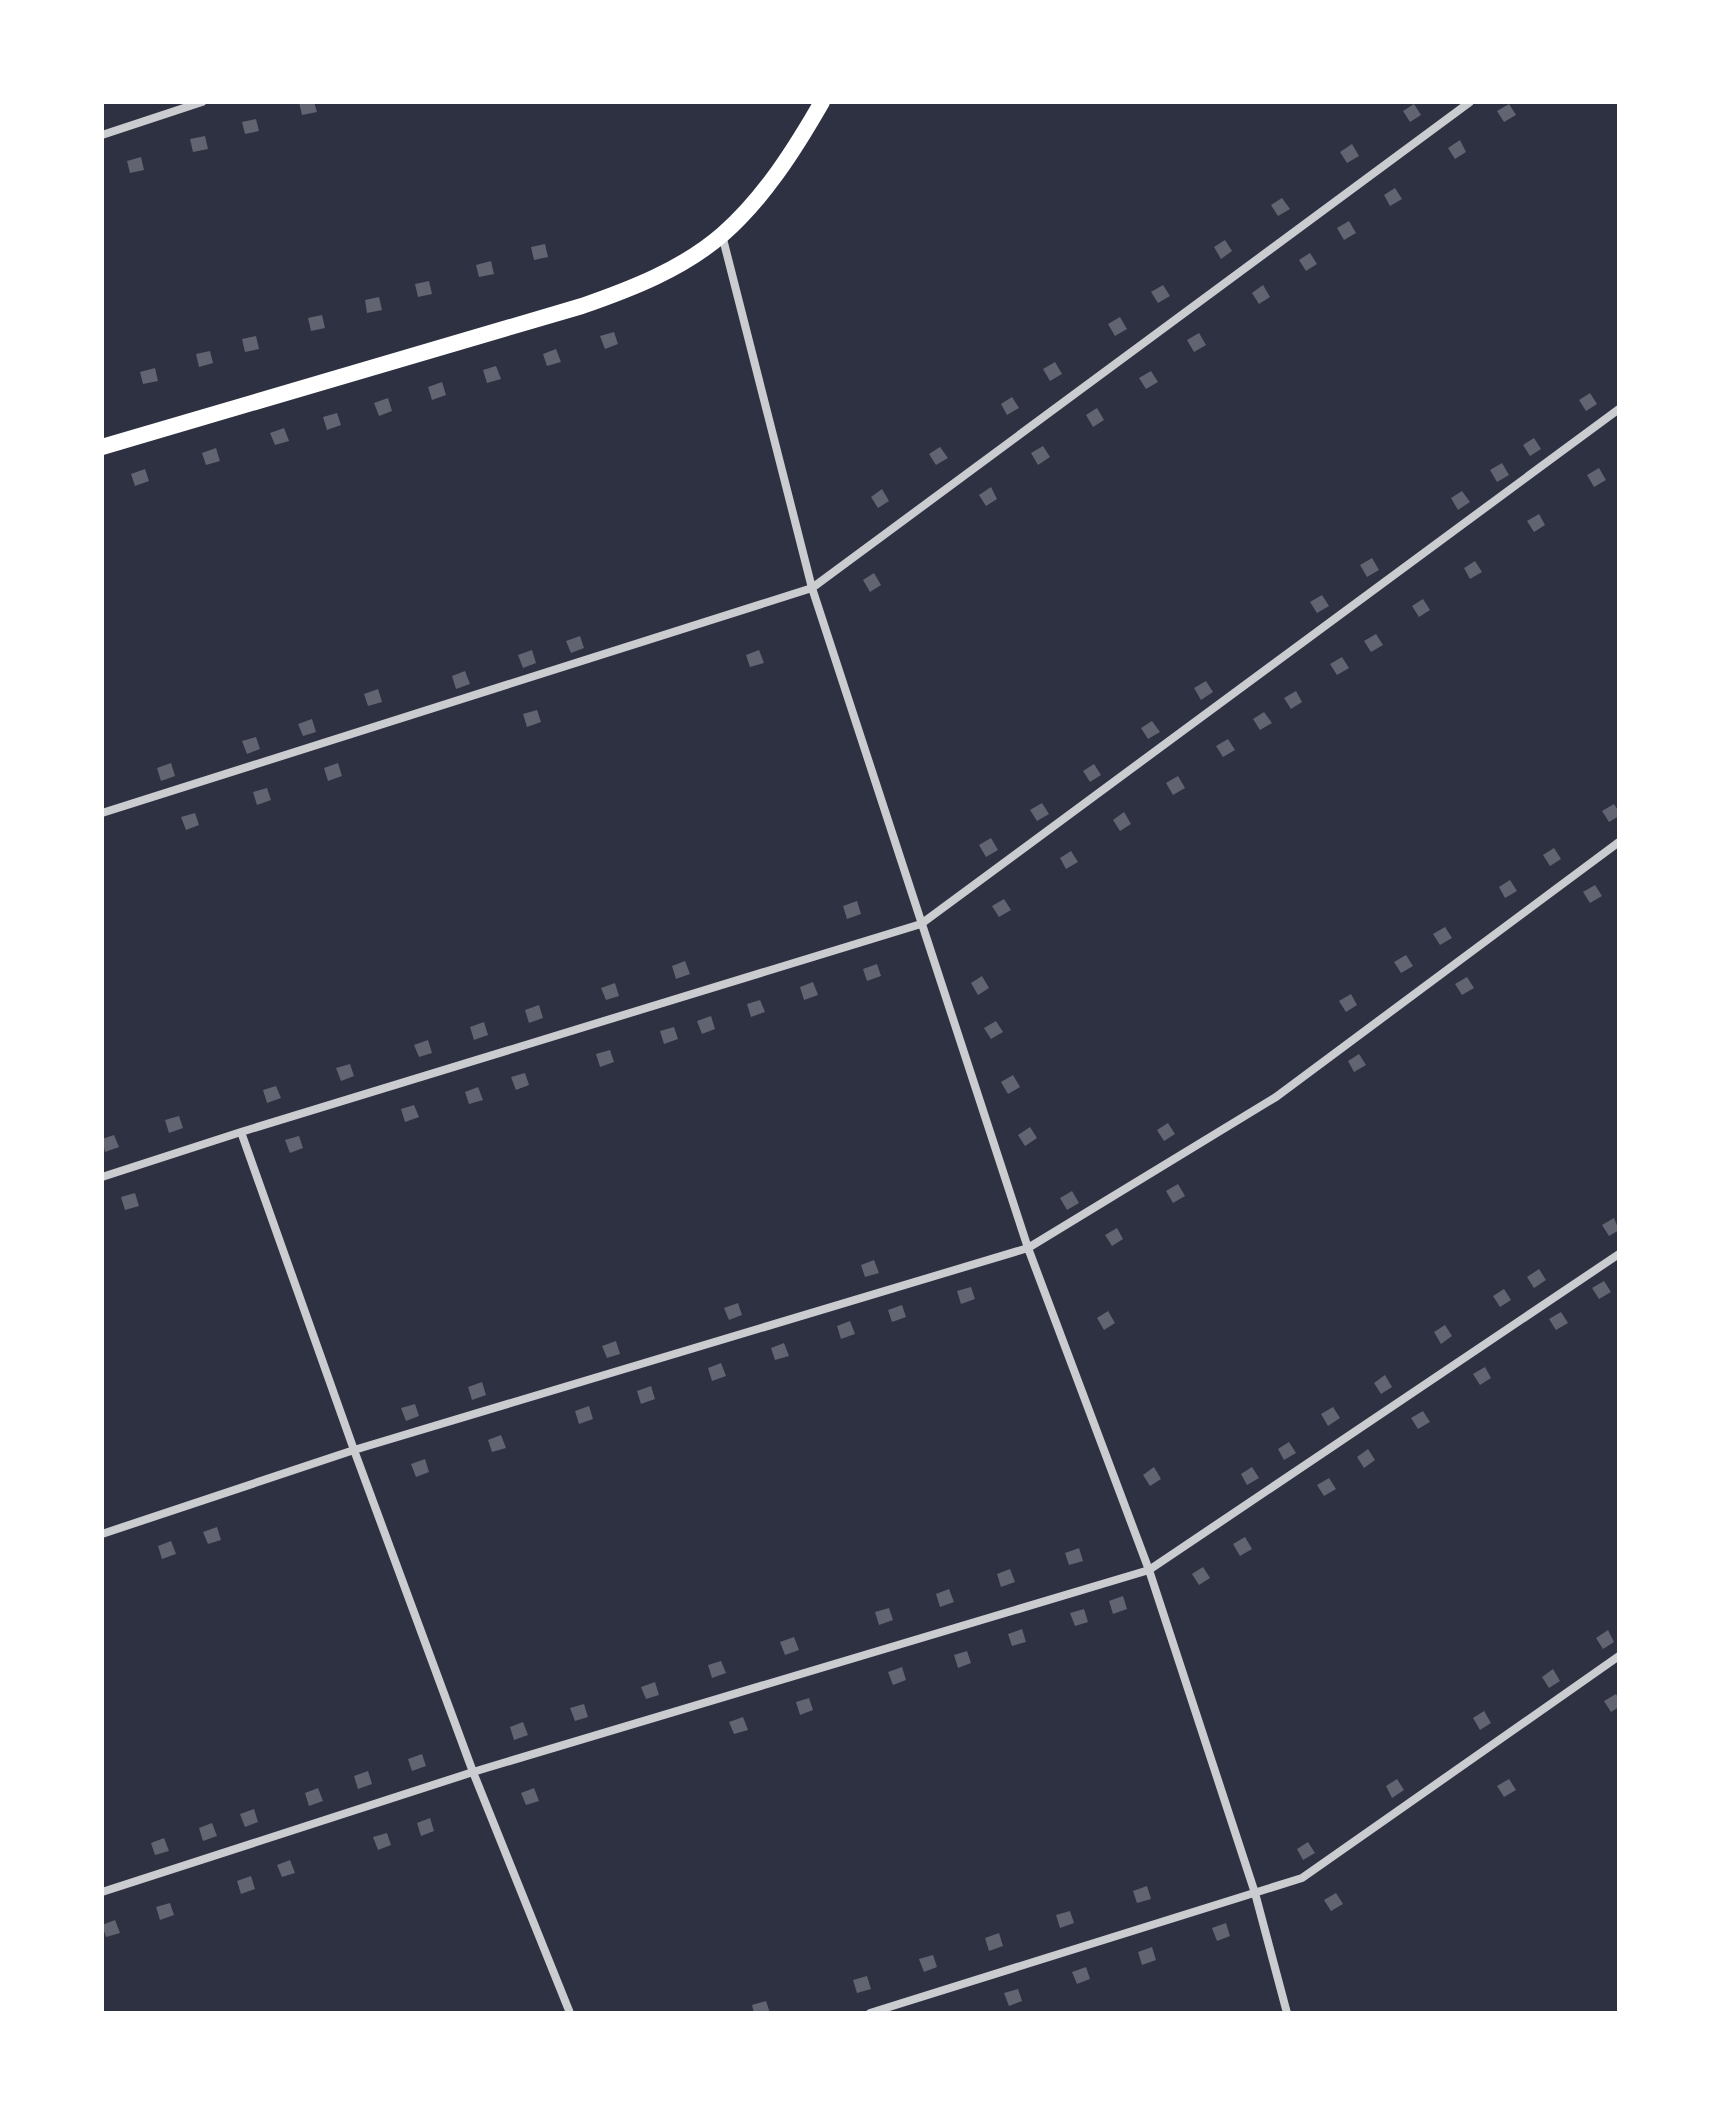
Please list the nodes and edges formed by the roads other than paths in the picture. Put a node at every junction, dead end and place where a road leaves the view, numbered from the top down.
1 (202, 102) edge
2 (822, 102) edge
3 (1470, 102) edge
4 (102, 135) edge
5 (722, 235) junction
6 (1619, 409) edge
7 (102, 446) edge
8 (812, 588) junction
9 (102, 813) edge
10 (1619, 842) edge
11 (921, 924) junction
12 (241, 1132) junction
13 (102, 1177) edge
14 (1028, 1248) junction
15 (1619, 1254) edge
16 (354, 1450) junction
17 (102, 1534) edge
18 (1149, 1570) junction
19 (1619, 1656) edge
20 (473, 1772) junction
21 (102, 1892) edge
22 (1255, 1893) junction
23 (570, 2013) edge
24 (870, 2013) edge
25 (1287, 2013) edge

1 - 4 street
2 - 5 main road
3 - 8 street
5 - 7 main road
5 - 8 street
6 - 11 street
8 - 9 street
8 - 11 street
10 - 14 street
11 - 12 street
11 - 14 street
12 - 13 street
12 - 16 street
14 - 16 street
14 - 18 street
15 - 18 street
16 - 17 street
16 - 20 street
18 - 20 street
18 - 22 street
19 - 22 street
20 - 21 street
20 - 23 street
22 - 24 street
22 - 25 street

